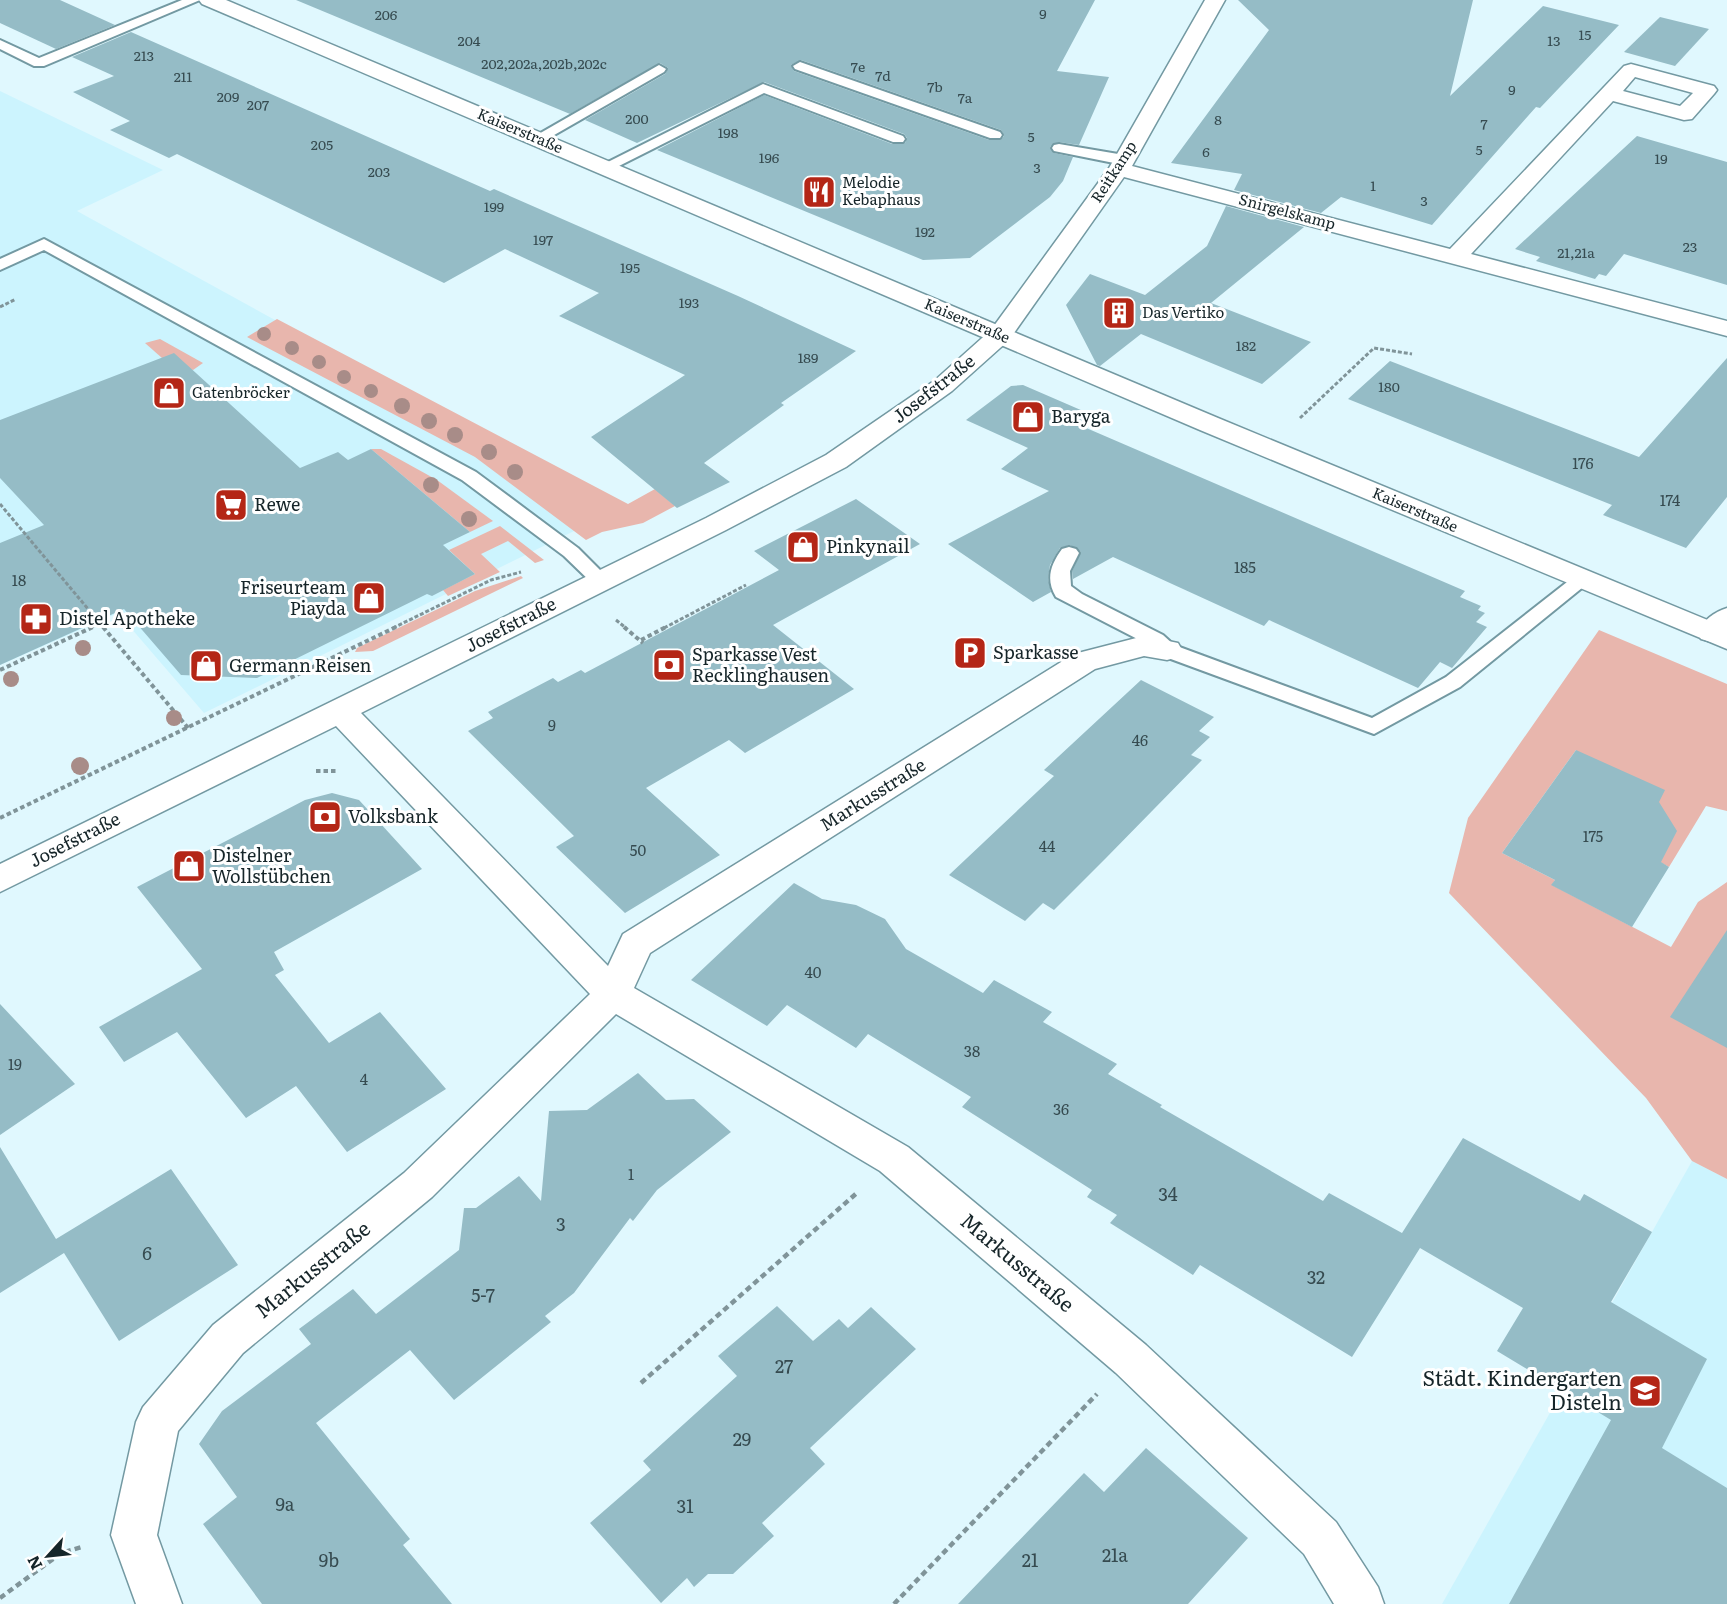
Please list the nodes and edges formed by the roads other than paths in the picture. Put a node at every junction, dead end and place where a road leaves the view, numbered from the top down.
1 (193, 0) edge
2 (209, 0) edge
3 (1215, 0) edge
4 (0, 44) edge
5 (800, 66) dead end
6 (659, 69) dead end
7 (1608, 93) dead end
8 (995, 135) dead end
9 (537, 139) junction
10 (898, 139) dead end
11 (1059, 148) dead end
12 (1122, 164) junction
13 (606, 167) junction
14 (1455, 258) junction
15 (0, 265) edge
16 (1727, 329) edge
17 (1000, 335) junction
18 (1069, 553) dead end
19 (1584, 579) junction
20 (600, 580) junction
21 (1722, 629) edge
22 (1167, 650) junction
23 (340, 711) junction
24 (0, 879) edge
25 (613, 994) junction
26 (159, 1604) edge
27 (1361, 1604) edge

1 - 4 lane
2 - 9 street, Kaiserstraße
3 - 12 street, Reitkamp
5 - 8 lane
6 - 9 lane
7 - 14 street
9 - 13 street, Kaiserstraße
10 - 13 lane
11 - 12 lane
12 - 14 street, Snirgelskamp
12 - 17 street, Reitkamp
13 - 17 street, Kaiserstraße
14 - 16 street, Snirgelskamp
15 - 20 lane
17 - 19 street, Kaiserstraße
17 - 20 street, Josefstraße
18 - 22 lane
19 - 21 street, Kaiserstraße
19 - 22 lane
20 - 23 street, Josefstraße
22 - 25 street, Markusstraße
23 - 24 street, Josefstraße
23 - 25 street, Markusstraße
25 - 26 street, Markusstraße
25 - 27 street, Markusstraße

